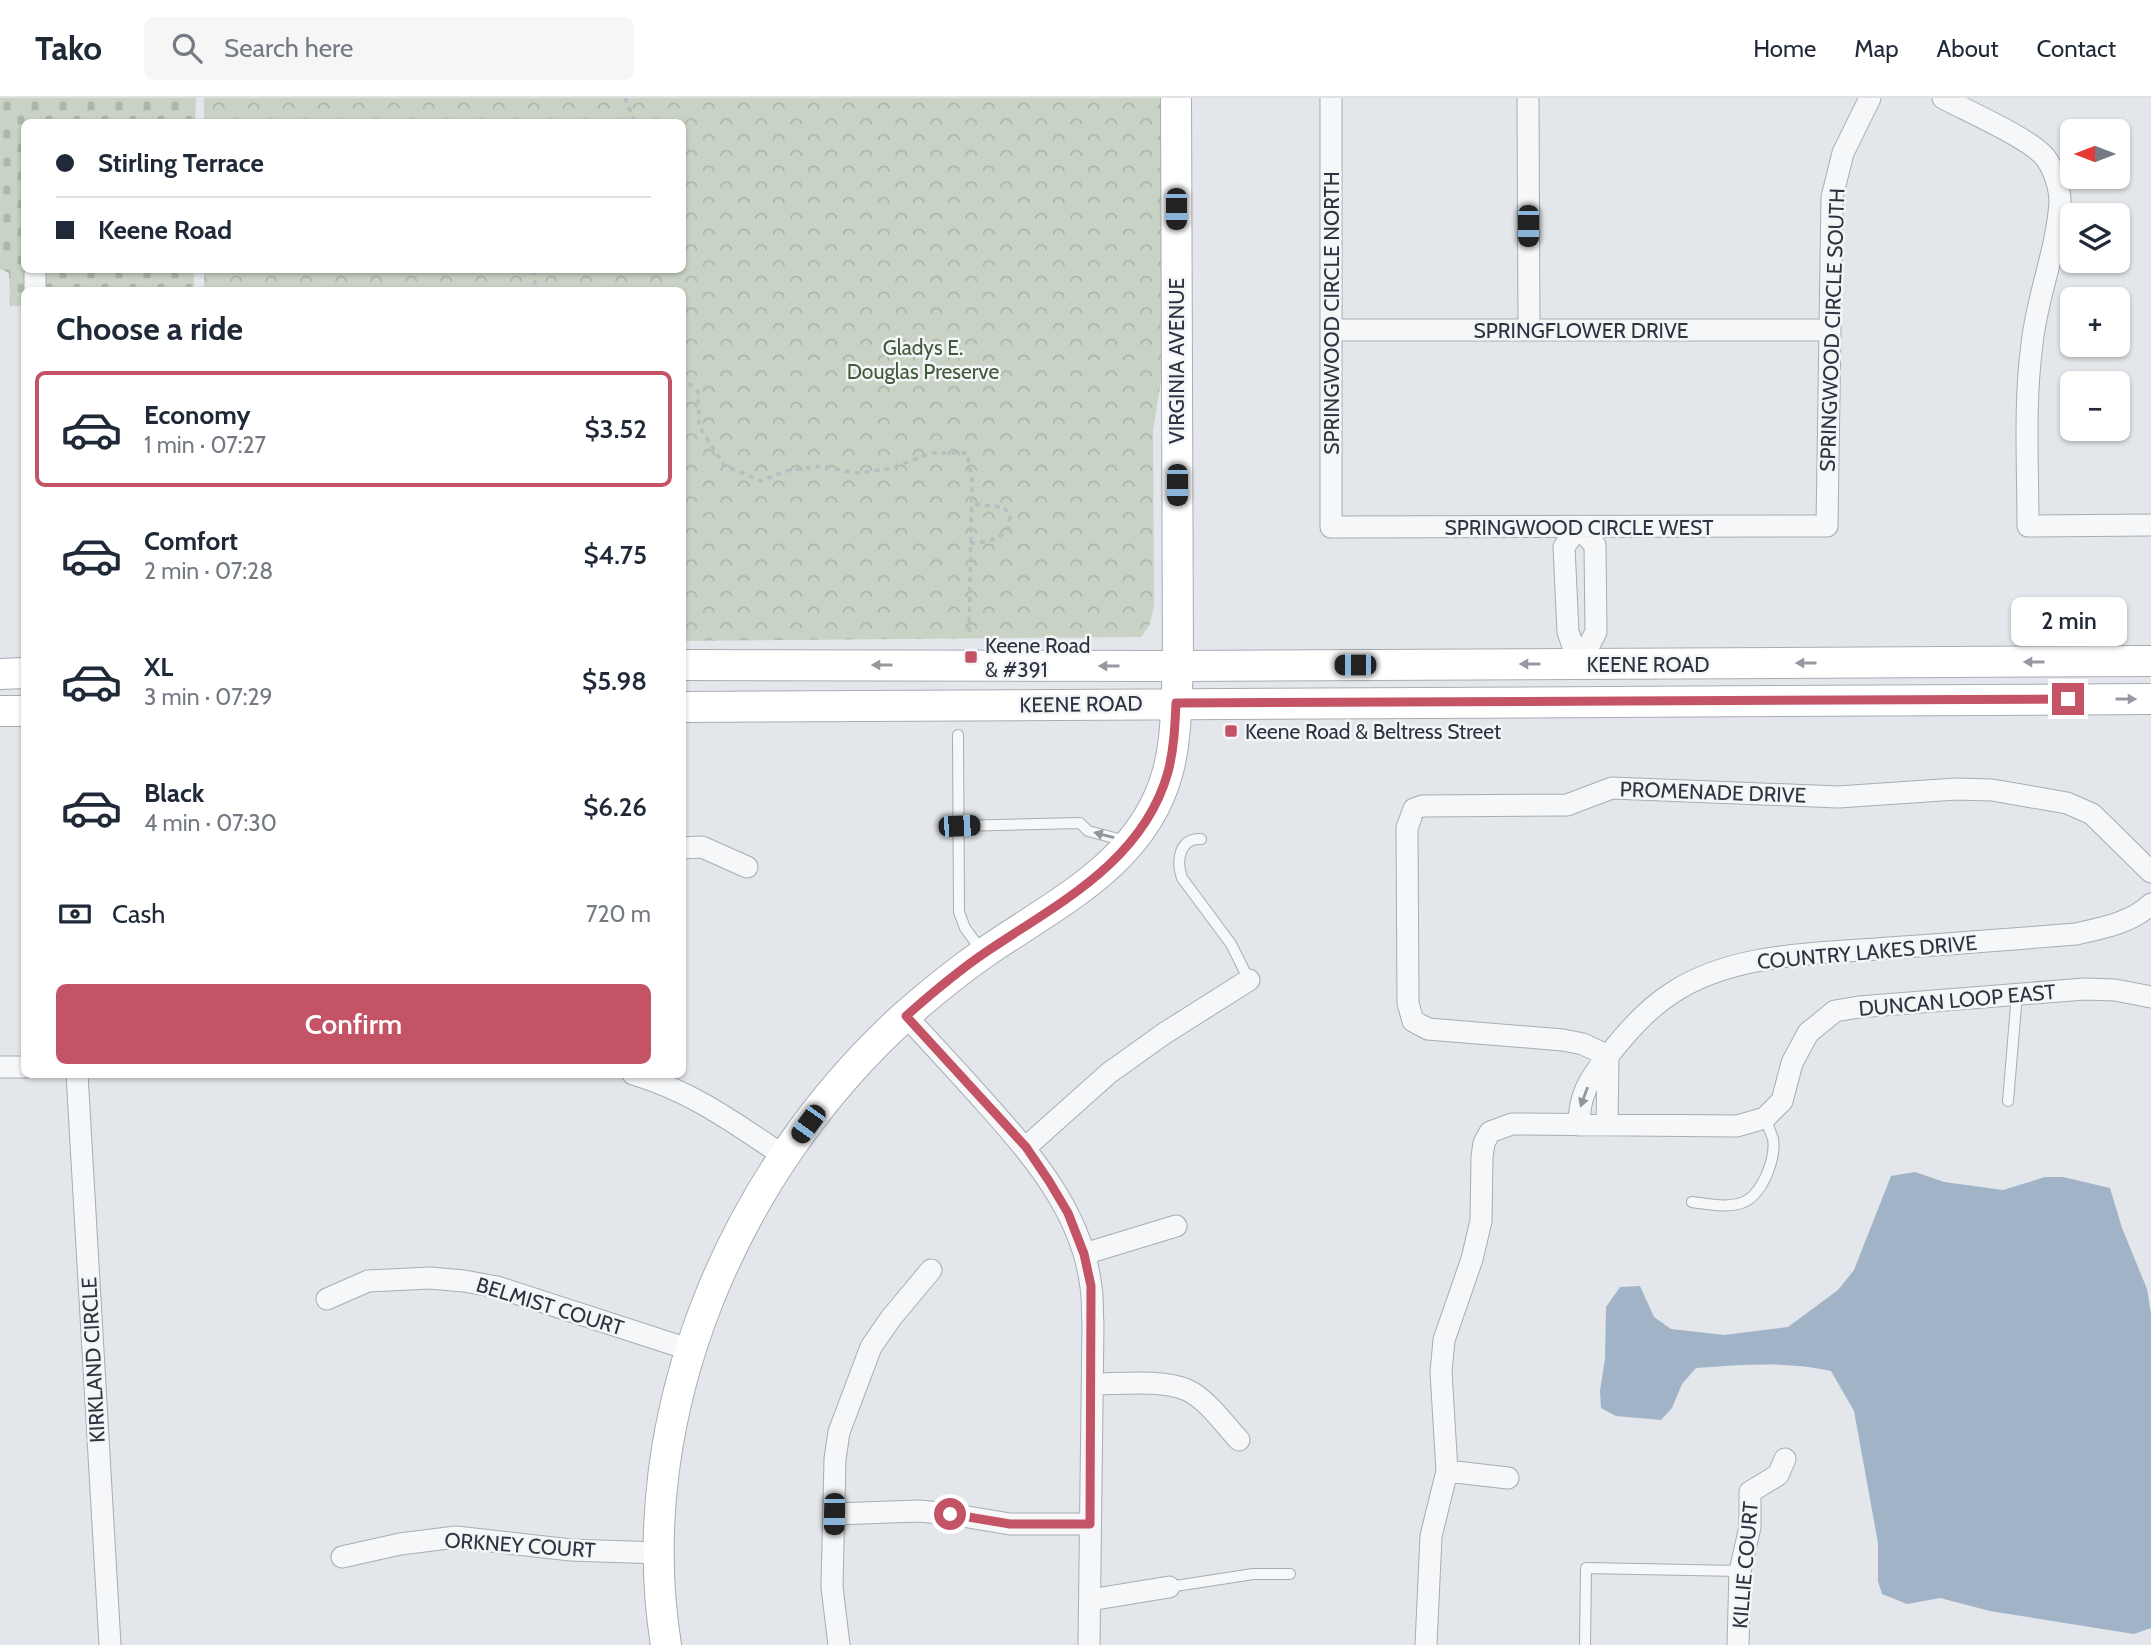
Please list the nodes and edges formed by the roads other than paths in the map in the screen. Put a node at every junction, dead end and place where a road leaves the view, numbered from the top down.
1 (1176, 98) edge
2 (1331, 98) edge
3 (1528, 98) edge
4 (1870, 98) edge
5 (1943, 98) edge
6 (1528, 329) junction
7 (1331, 330) junction
8 (1830, 330) junction
9 (2151, 525) edge
10 (1827, 526) joint
11 (1331, 527) joint
12 (1578, 527) junction
13 (2151, 661) edge
14 (1493, 664) junction
15 (1579, 664) junction
16 (686, 665) edge
17 (1178, 666) junction
18 (21, 673) edge
19 (0, 674) edge
20 (2151, 699) edge
21 (1176, 703) junction
22 (686, 707) edge
23 (758, 707) junction
24 (21, 710) edge
25 (0, 711) edge
26 (958, 735) dead end
27 (959, 826) junction
28 (1201, 839) dead end
29 (1131, 842) junction
30 (686, 848) edge
31 (747, 867) dead end
32 (2151, 873) edge
33 (2151, 904) edge
34 (984, 953) junction
35 (1249, 980) joint
36 (2150, 994) edge
37 (2017, 995) junction
38 (906, 1016) junction
39 (1608, 1056) junction
40 (0, 1067) edge
41 (21, 1067) edge
42 (77, 1078) edge
43 (646, 1078) edge
44 (2008, 1101) dead end
45 (1765, 1118) junction
46 (1579, 1125) junction
47 (1607, 1125) junction
48 (1026, 1147) junction
49 (784, 1156) junction
50 (1692, 1202) dead end
51 (1176, 1226) dead end
52 (1084, 1254) junction
53 (931, 1270) dead end
54 (327, 1299) dead end
55 (691, 1350) junction
56 (1092, 1384) junction
57 (1239, 1440) dead end
58 (1785, 1459) dead end
59 (1447, 1471) junction
60 (1508, 1478) dead end
61 (834, 1514) junction
62 (1090, 1524) junction
63 (658, 1553) junction
64 (342, 1557) dead end
65 (1740, 1571) junction
66 (1290, 1574) dead end
67 (1169, 1587) joint
68 (1090, 1600) junction
69 (110, 1645) edge
70 (666, 1645) edge
71 (839, 1645) edge
72 (1089, 1645) edge
73 (1426, 1645) edge
74 (1585, 1645) edge
75 (1738, 1645) edge

1 - 17 main road, VIRGINIA AVENUE
2 - 7 street, SPRINGWOOD CIRCLE NORTH
3 - 6 street
4 - 8 street, SPRINGWOOD CIRCLE SOUTH
5 - 9 street
6 - 7 street, SPRINGFLOWER DRIVE
6 - 8 street, SPRINGFLOWER DRIVE
7 - 11 street, SPRINGWOOD CIRCLE NORTH
8 - 10 street, SPRINGWOOD CIRCLE SOUTH
10 - 12 street, SPRINGWOOD CIRCLE WEST
11 - 12 street, SPRINGWOOD CIRCLE WEST
12 - 15 street
12 - 15 street
13 -> 15 main road, KEENE ROAD
15 -> 14 main road, KEENE ROAD
14 - 17 main road, KEENE ROAD
14 - 21 main road
17 -> 16 main road, KEENE ROAD
17 - 21 main road, VIRGINIA AVENUE
17 - 23 main road
18 - 19 main road
21 -> 20 main road, KEENE ROAD
21 - 23 main road, KEENE ROAD
21 - 29 main road, VIRGINIA AVENUE
22 - 23 main road, KEENE ROAD
24 - 25 main road
26 - 27 lane
29 -> 27 lane
27 - 34 lane
28 - 35 lane
29 - 34 main road, VIRGINIA AVENUE
30 - 31 street
32 - 39 street, PROMENADE DRIVE
33 - 39 street, COUNTRY LAKES DRIVE
34 - 38 main road, VIRGINIA AVENUE
35 - 48 street
36 - 37 street, DUNCAN LOOP EAST
37 - 44 lane
37 - 45 street, DUNCAN LOOP EAST
38 - 48 street
38 - 49 main road, VIRGINIA AVENUE
39 -> 46 street, COUNTRY LAKES DRIVE
39 - 47 street
40 - 41 street
42 - 69 street, KIRKLAND CIRCLE
43 - 49 street
45 - 47 street
45 - 50 lane
46 - 47 street
46 - 59 street
48 - 52 street
49 - 55 main road, VIRGINIA AVENUE
51 - 52 street
52 - 56 street
53 - 61 street
54 - 55 street, BELMIST COURT
55 - 63 main road, VIRGINIA AVENUE
56 - 57 street
56 - 62 street
58 - 65 street, KILLIE COURT
59 - 60 street
59 - 73 street
61 - 62 street
61 - 71 street
62 - 68 street
63 - 64 street, ORKNEY COURT
63 - 70 main road, VIRGINIA AVENUE
65 - 74 lane
65 - 75 street, KILLIE COURT
66 - 67 lane
67 - 68 street
68 - 72 street

